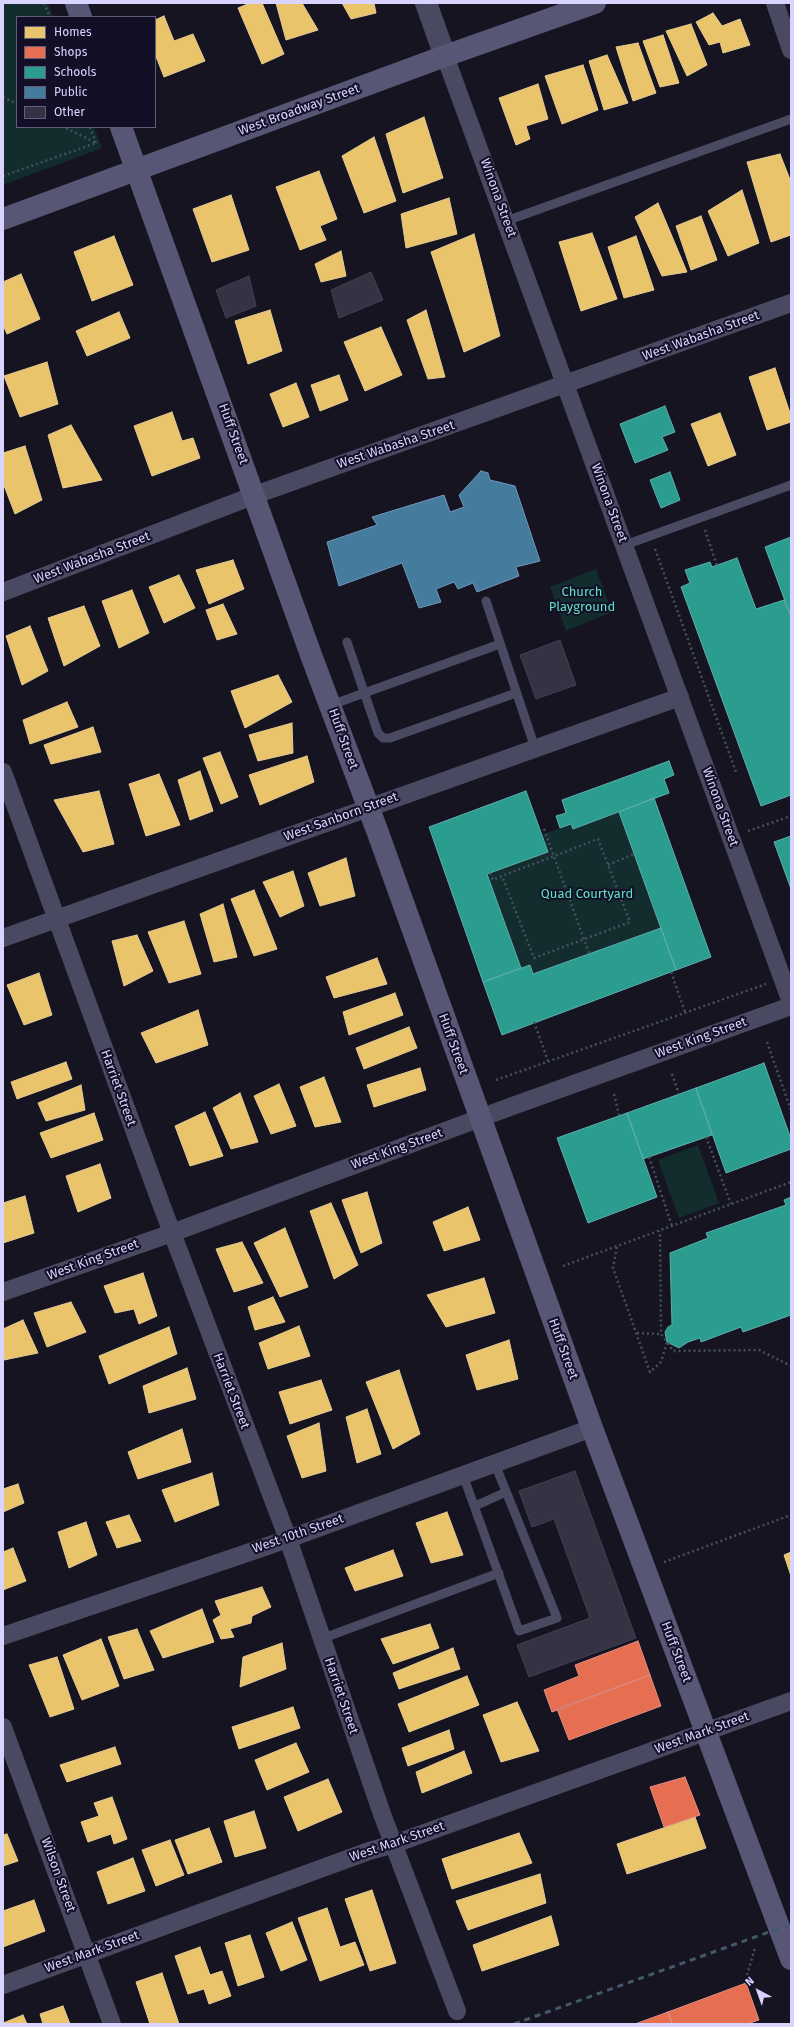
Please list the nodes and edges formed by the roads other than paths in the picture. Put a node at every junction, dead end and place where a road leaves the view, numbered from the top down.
1 (76, 3) edge
2 (426, 3) edge
3 (595, 3) edge
4 (775, 3) edge
5 (81, 16) edge
6 (791, 50) edge
7 (445, 56) junction
8 (791, 119) edge
9 (121, 128) edge
10 (137, 171) junction
11 (3, 219) edge
12 (506, 221) junction
13 (791, 303) edge
14 (565, 384) junction
15 (791, 485) edge
16 (255, 495) junction
17 (625, 545) junction
18 (3, 592) edge
19 (486, 601) dead end
20 (347, 642) dead end
21 (500, 644) junction
22 (363, 693) junction
23 (516, 693) junction
24 (680, 697) junction
25 (331, 705) junction
26 (535, 748) junction
27 (3, 772) edge
28 (369, 808) junction
29 (56, 918) junction
30 (3, 938) edge
31 (791, 1002) edge
32 (791, 1006) edge
33 (480, 1118) junction
34 (172, 1233) junction
35 (3, 1292) edge
36 (592, 1428) junction
37 (495, 1464) junction
38 (463, 1475) junction
39 (506, 1492) junction
40 (475, 1506) junction
41 (288, 1539) junction
42 (499, 1573) junction
43 (3, 1636) edge
44 (322, 1639) junction
45 (791, 1701) edge
46 (3, 1727) edge
47 (705, 1731) junction
48 (394, 1844) junction
49 (87, 1954) junction
50 (791, 1959) edge
51 (3, 1985) edge
52 (457, 2011) dead end
53 (112, 2024) edge

1 - 5 main road
2 - 7 street, Winona Street
3 - 7 main road, West Broadway Street
4 - 6 street
7 - 10 main road, West Broadway Street
7 - 12 street, Winona Street
8 - 12 lane
9 - 10 main road, Huff Street
10 - 11 main road, West Broadway Street
10 - 16 main road, Huff Street
12 - 14 street, Winona Street
13 - 14 street, West Wabasha Street
14 - 16 street, West Wabasha Street
14 - 17 street, Winona Street
15 - 17 lane
16 - 18 street, West Wabasha Street
16 - 25 main road, Huff Street
17 - 24 street, Winona Street
19 - 21 lane
20 - 22 lane
21 - 22 lane
21 - 23 lane
22 - 23 lane
22 - 25 lane
23 - 26 lane
24 - 26 street, West Sanborn Street
24 - 31 street, Winona Street
25 - 28 main road, Huff Street
26 - 28 street, West Sanborn Street
27 - 29 street, Harriet Street
28 - 29 street, West Sanborn Street
28 - 33 main road, Huff Street
29 - 30 street, West Sanborn Street
29 - 34 street, Harriet Street
32 - 33 street, West King Street
33 - 34 street, West King Street
33 - 36 main road, Huff Street
34 - 35 street, West King Street
34 - 41 street, Harriet Street
36 - 37 street, West 10th Street
36 - 47 main road, Huff Street
37 - 38 street, West 10th Street
37 - 39 lane
38 - 40 lane
38 - 41 street, West 10th Street
39 - 40 lane
39 - 42 lane
40 - 42 lane
41 - 43 street, West 10th Street
41 - 44 street, Harriet Street
42 - 44 lane
44 - 48 street, Harriet Street
45 - 47 street, West Mark Street
46 - 49 street, Wilson Street
47 - 48 street, West Mark Street
47 - 50 main road, Huff Street
48 - 49 street, West Mark Street
48 - 52 street, Harriet Street
49 - 51 street, West Mark Street
49 - 53 street, Wilson Street

